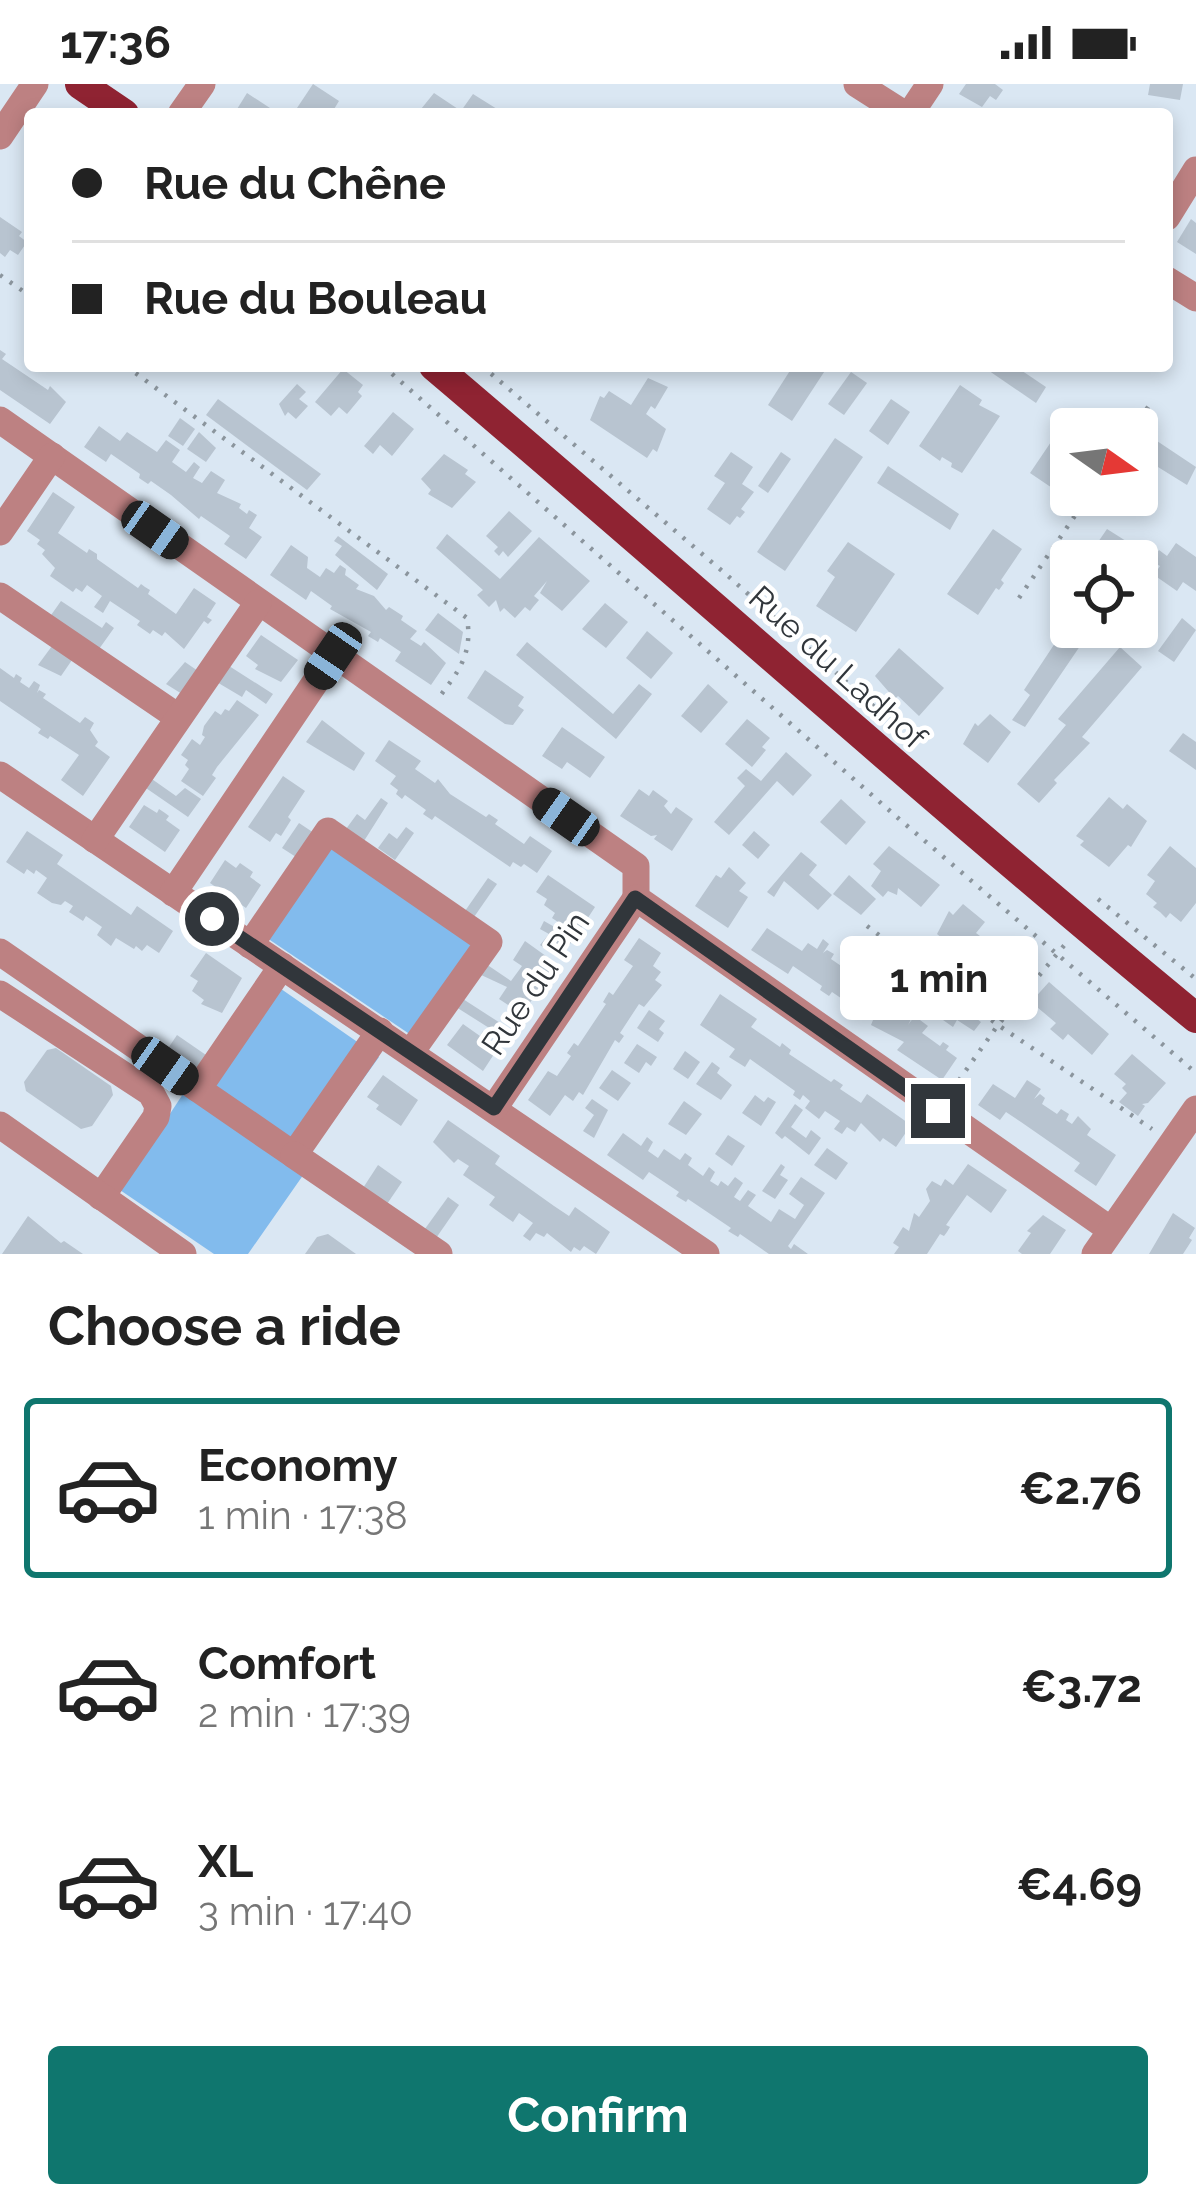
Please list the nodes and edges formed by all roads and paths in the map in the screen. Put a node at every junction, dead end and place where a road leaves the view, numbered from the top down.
1 (35, 84) edge
2 (80, 84) edge
3 (857, 84) edge
4 (930, 84) edge
5 (115, 108) edge
6 (897, 108) edge
7 (912, 108) edge
8 (0, 136) edge
9 (1196, 170) edge
10 (1173, 208) edge
11 (134, 372) edge
12 (389, 372) edge
13 (441, 372) edge
14 (489, 372) edge
15 (1152, 401) dead end
16 (1147, 408) edge
17 (0, 420) edge
18 (52, 457) junction
19 (1075, 516) edge
20 (0, 532) edge
21 (0, 596) edge
22 (1019, 598) dead end
23 (258, 602) junction
24 (333, 656) junction
25 (178, 717) junction
26 (424, 718) junction
27 (899, 730) dead end
28 (0, 775) edge
29 (95, 840) junction
30 (173, 893) junction
31 (1090, 893) dead end
32 (635, 898) junction
33 (1082, 924) junction
34 (867, 926) dead end
35 (250, 945) junction
36 (0, 952) edge
37 (1058, 953) junction
38 (282, 966) junction
39 (1196, 979) edge
40 (0, 994) edge
41 (1196, 1018) edge
42 (998, 1024) junction
43 (380, 1031) junction
44 (411, 1052) junction
45 (1196, 1073) edge
46 (198, 1089) junction
47 (494, 1108) junction
48 (1196, 1108) edge
49 (938, 1111) junction
50 (0, 1126) edge
51 (1172, 1143) junction
52 (294, 1156) junction
53 (101, 1197) junction
54 (1111, 1230) junction
55 (183, 1254) edge
56 (439, 1254) edge
57 (706, 1254) edge
58 (1094, 1254) edge

1 - 8 street
2 - 5 main road
3 - 6 street
4 - 7 street
9 - 10 street
11 - 26 path
12 - 37 path
13 - 33 main road, Rue du Ladhof
14 - 27 path
15 - 16 path
17 - 18 street
18 - 20 street
18 - 23 street
19 - 22 path
21 - 25 street
23 - 24 street
23 - 25 street
24 - 26 street
24 - 30 street
25 - 29 street
26 - 32 street
28 - 29 street
29 - 30 street
30 - 35 street
31 - 39 path
32 - 47 street, Rue du Pin
32 - 49 street
33 - 37 path
33 - 41 main road, Rue du Ladhof
34 - 42 path
35 - 38 street
35 - 44 street
36 - 46 street
37 - 42 path
37 - 45 path
38 - 43 street
38 - 46 street
40 - 53 street
42 - 49 path
42 - 51 path
43 - 44 street
43 - 52 street
44 - 47 street
46 - 52 street
47 - 57 street
48 - 51 street
49 - 54 street
50 - 53 street
51 - 54 street
52 - 56 street
53 - 55 street
54 - 58 street

